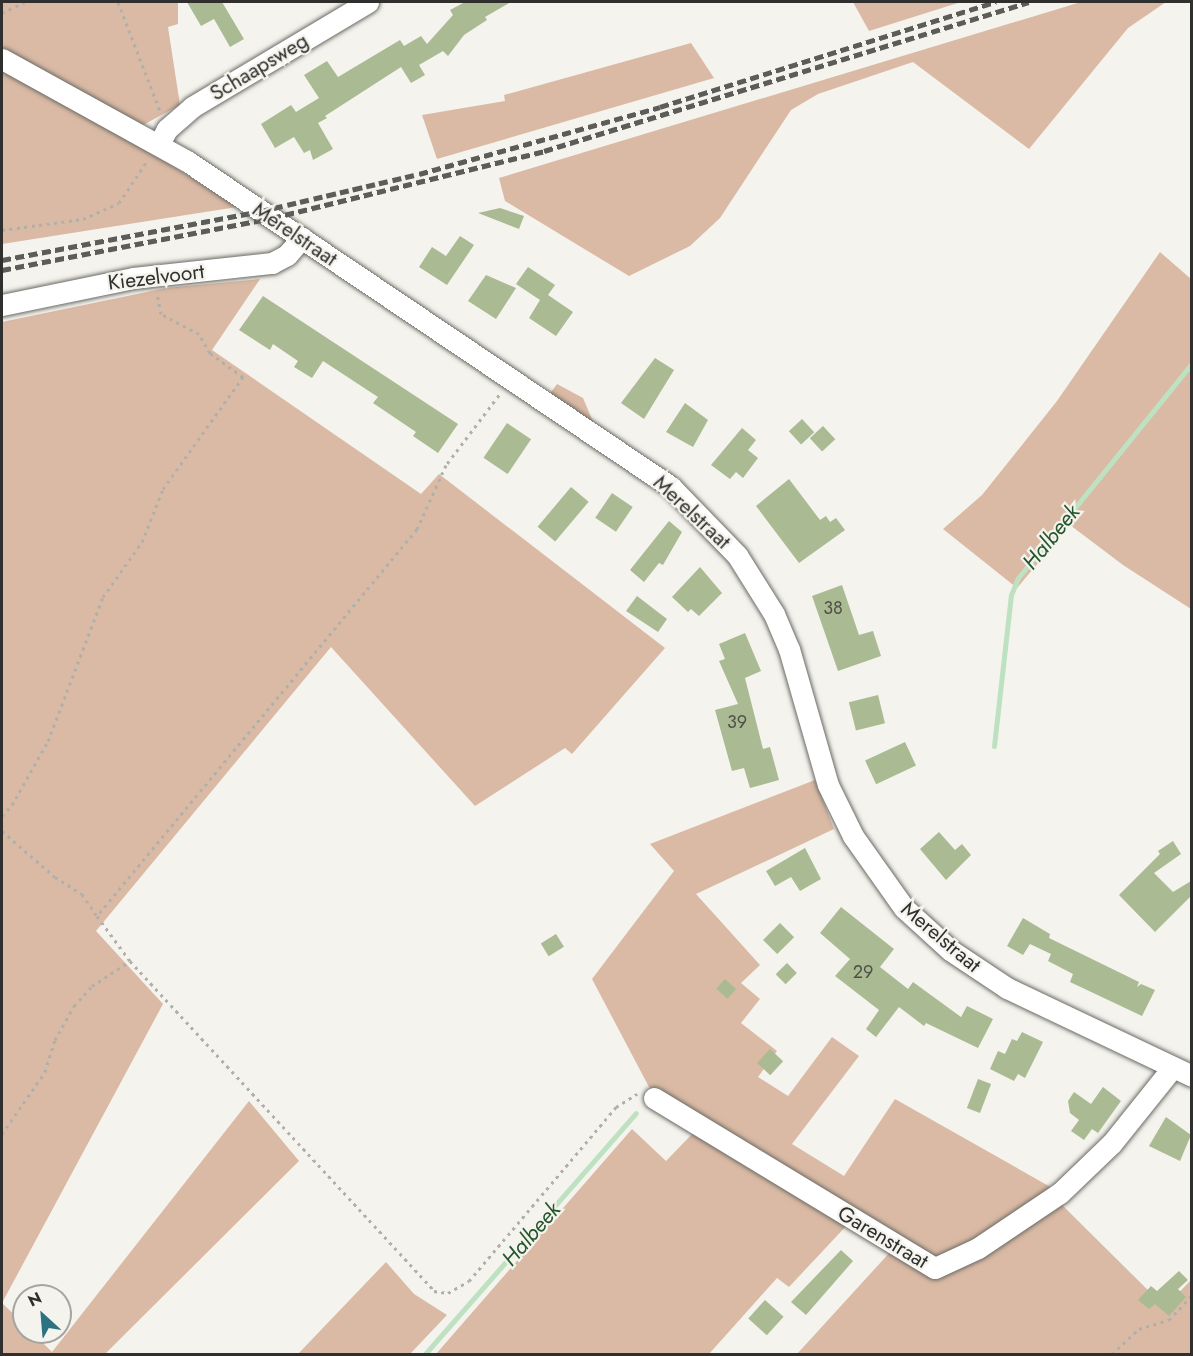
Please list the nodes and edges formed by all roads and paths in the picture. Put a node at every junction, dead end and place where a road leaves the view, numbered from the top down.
1 (25, 2) edge
2 (118, 2) edge
3 (368, 2) edge
4 (2, 13) edge
5 (2, 59) edge
6 (163, 136) junction
7 (2, 230) edge
8 (302, 238) junction
9 (154, 276) junction
10 (2, 304) edge
11 (510, 380) junction
12 (2, 816) edge
13 (2, 831) edge
14 (97, 916) junction
15 (130, 962) junction
16 (1185, 1069) edge
17 (654, 1098) joint
18 (2, 1134) edge
19 (1191, 1296) edge
20 (1112, 1354) edge

1 - 4 path
2 - 6 path
3 - 6 street, Schaapsweg
5 - 6 street, Merelstraat
6 - 7 path
6 - 8 street, Merelstraat
8 - 9 street, Kiezelvoort
8 - 11 street, Merelstraat
9 - 10 street, Kiezelvoort
9 - 12 path
11 - 14 path
11 - 16 street, Merelstraat
13 - 14 path
14 - 15 path
15 - 17 path
15 - 18 path
16 - 17 street, Garenstraat
19 - 20 path

